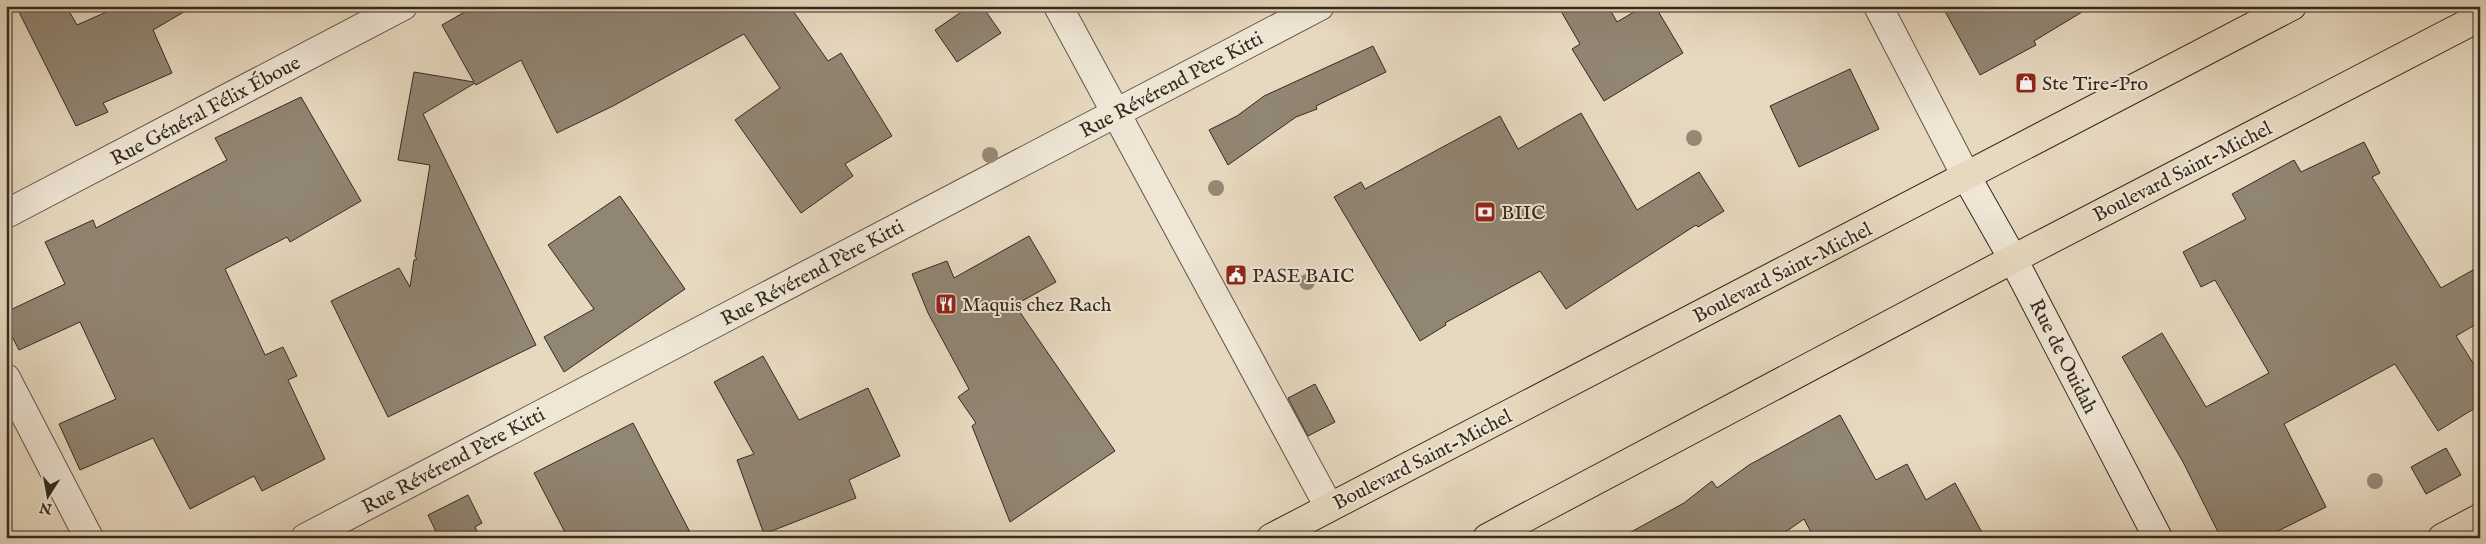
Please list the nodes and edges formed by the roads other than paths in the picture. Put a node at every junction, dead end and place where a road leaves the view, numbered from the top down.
1 (403, 6) edge
2 (1058, 6) edge
3 (1320, 6) edge
4 (1878, 6) edge
5 (2292, 6) edge
6 (2480, 17) edge
7 (1116, 113) junction
8 (1966, 176) junction
9 (6, 214) edge
10 (2013, 259) junction
11 (6, 378) edge
12 (1329, 507) junction
13 (2480, 518) edge
14 (89, 538) edge
15 (305, 538) edge
16 (1271, 538) edge
17 (1487, 538) edge
18 (2158, 538) edge
19 (2442, 538) edge

1 - 9 street, Rue Général Félix Éboue
2 - 7 street
3 - 7 street, Rue Révérend Père Kitti
4 - 8 street, Rue de Ouidah
5 - 8 main road, Boulevard Saint-Michel
6 - 10 main road, Boulevard Saint-Michel
7 - 12 street
7 - 15 street, Rue Révérend Père Kitti
8 - 10 street, Rue de Ouidah
8 - 12 main road, Boulevard Saint-Michel
10 - 17 main road, Boulevard Saint-Michel
10 - 18 street, Rue de Ouidah
11 - 14 street
12 - 16 main road, Boulevard Saint-Michel
13 - 19 main road

